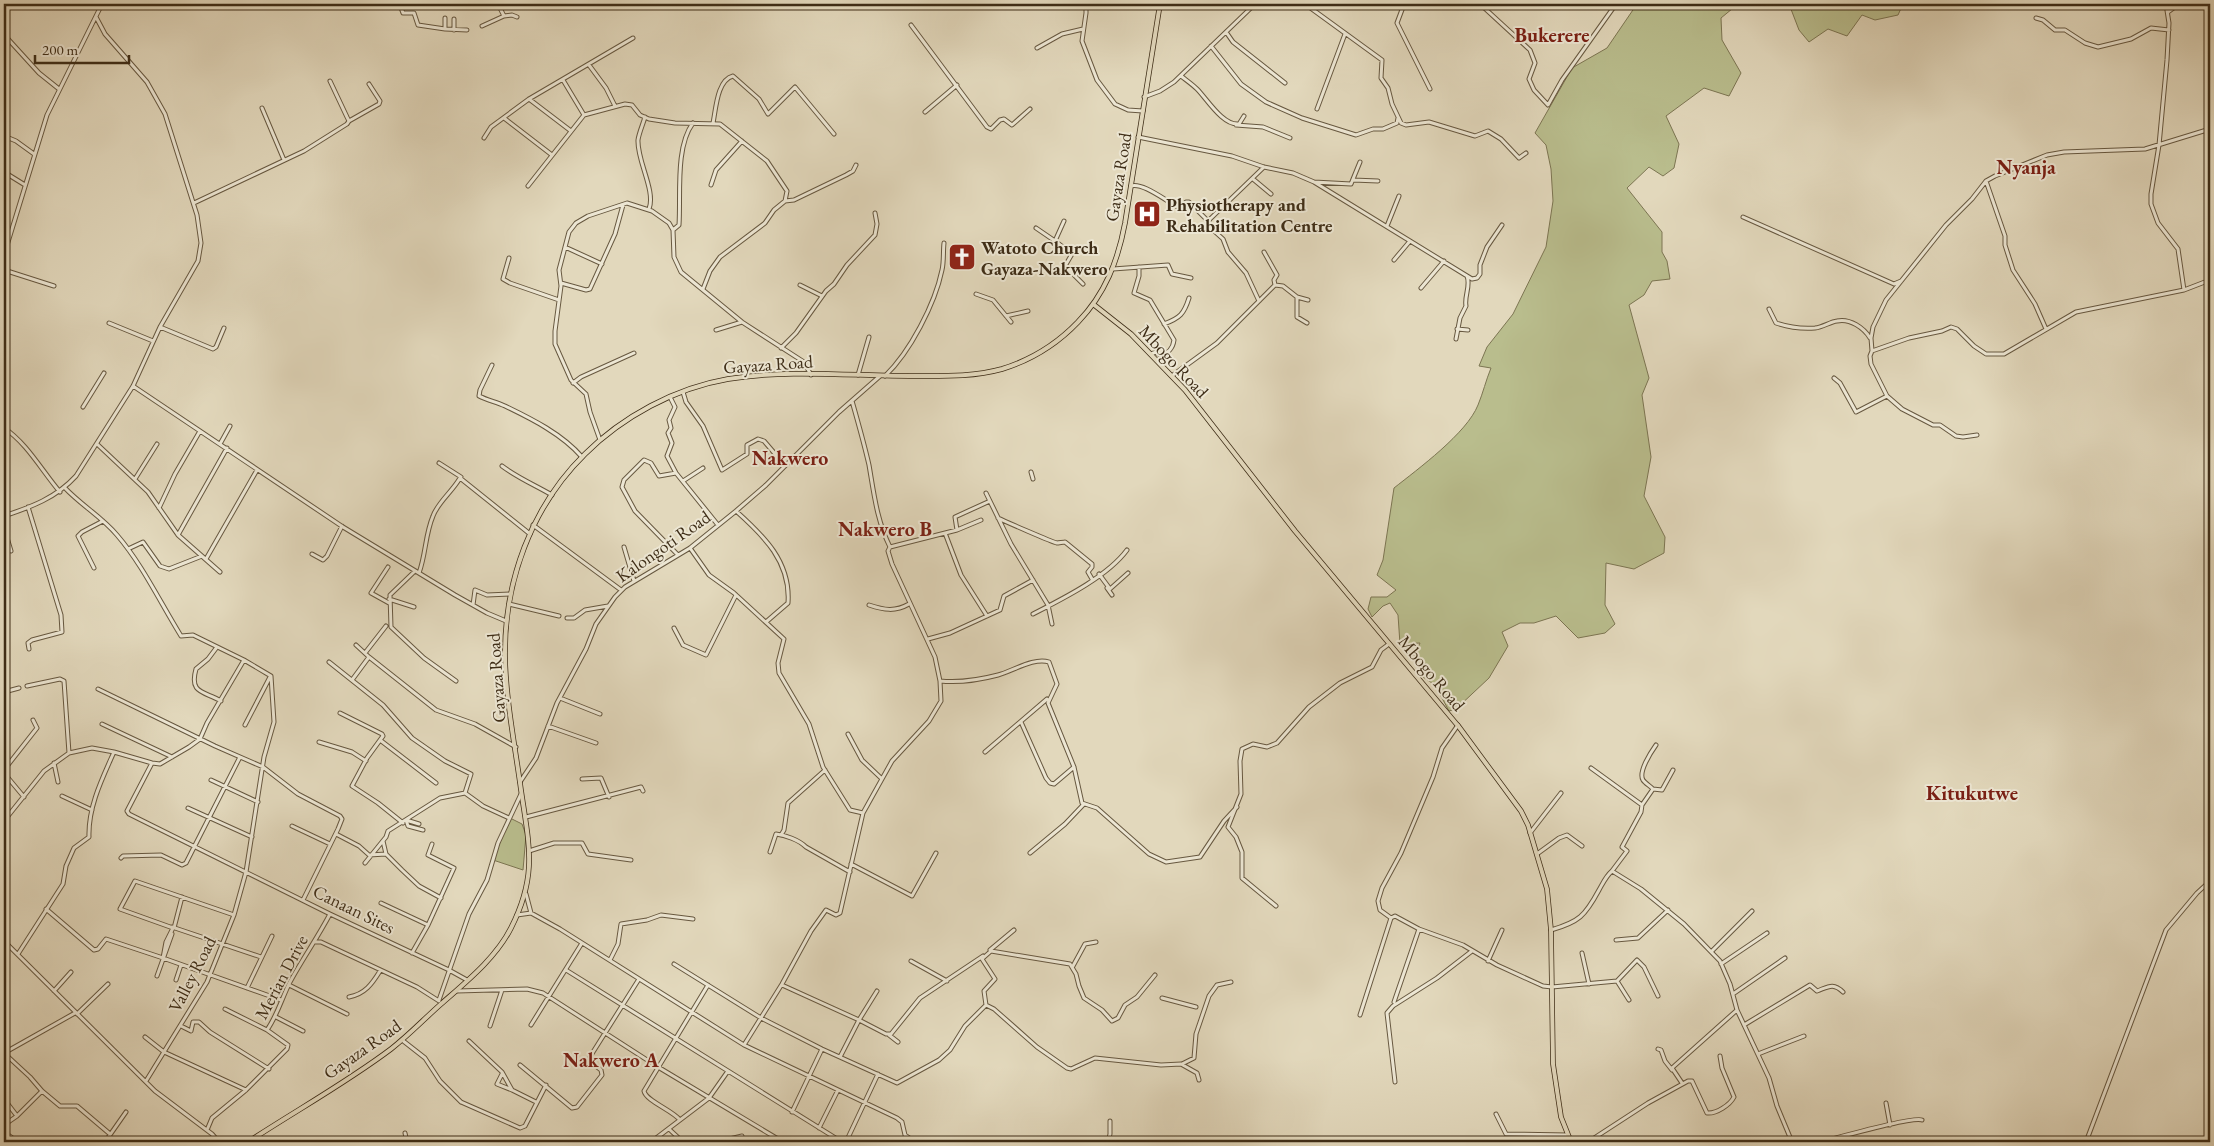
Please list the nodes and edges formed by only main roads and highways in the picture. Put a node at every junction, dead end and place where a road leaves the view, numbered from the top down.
1 (1160, 4) edge
2 (1093, 304) junction
3 (248, 1142) edge
4 (1571, 1142) edge

1 - 2 main road, Gayaza Road
2 - 3 main road, Gayaza Road
2 - 4 main road, Mbogo Road

